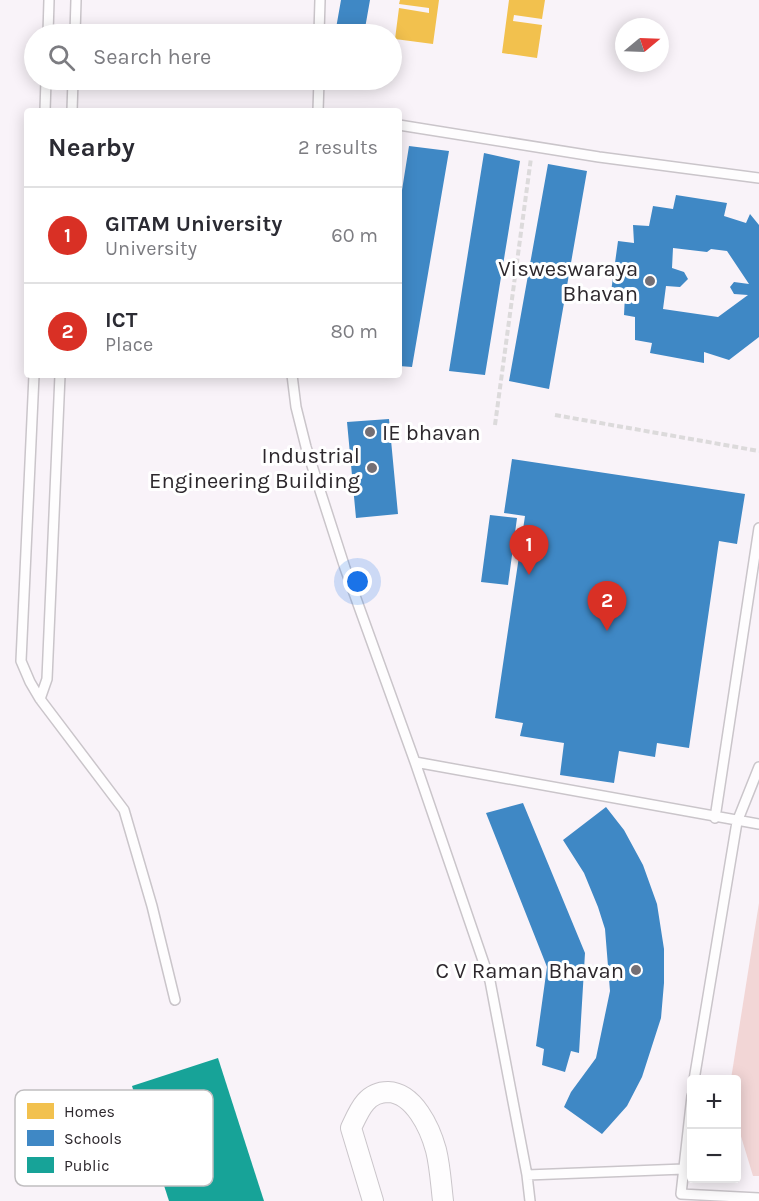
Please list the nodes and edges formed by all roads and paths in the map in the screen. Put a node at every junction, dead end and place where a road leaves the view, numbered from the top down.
1 (50, 0) edge
2 (76, 0) edge
3 (320, 0) edge
4 (49, 24) edge
5 (75, 24) edge
6 (319, 24) edge
7 (46, 90) edge
8 (73, 90) edge
9 (319, 90) edge
10 (45, 108) edge
11 (72, 108) edge
12 (318, 108) edge
13 (402, 125) edge
14 (533, 146) junction
15 (759, 178) edge
16 (34, 378) edge
17 (60, 378) edge
18 (292, 378) edge
19 (555, 415) dead end
20 (495, 425) dead end
21 (759, 451) edge
22 (759, 528) edge
23 (40, 699) junction
24 (415, 762) junction
25 (759, 767) edge
26 (715, 818) junction
27 (737, 822) junction
28 (759, 824) edge
29 (176, 1000) dead end
30 (695, 1075) edge
31 (688, 1129) edge
32 (684, 1169) junction
33 (527, 1175) junction
34 (681, 1197) edge
35 (759, 1198) edge
36 (373, 1201) edge
37 (444, 1201) edge
38 (530, 1201) edge

1 - 4 lane
2 - 5 lane
3 - 6 lane
7 - 10 lane
8 - 11 lane
9 - 12 lane
13 - 14 lane
14 - 15 lane
14 - 20 path
16 - 23 lane
17 - 23 lane
18 - 24 lane
19 - 21 path
22 - 26 lane
23 - 29 lane
24 - 26 lane
24 - 33 lane
25 - 27 lane
26 - 27 lane
27 - 28 lane
27 - 30 lane
31 - 32 lane
32 - 33 lane
32 - 34 lane
33 - 38 lane
34 - 35 lane
36 - 37 street

